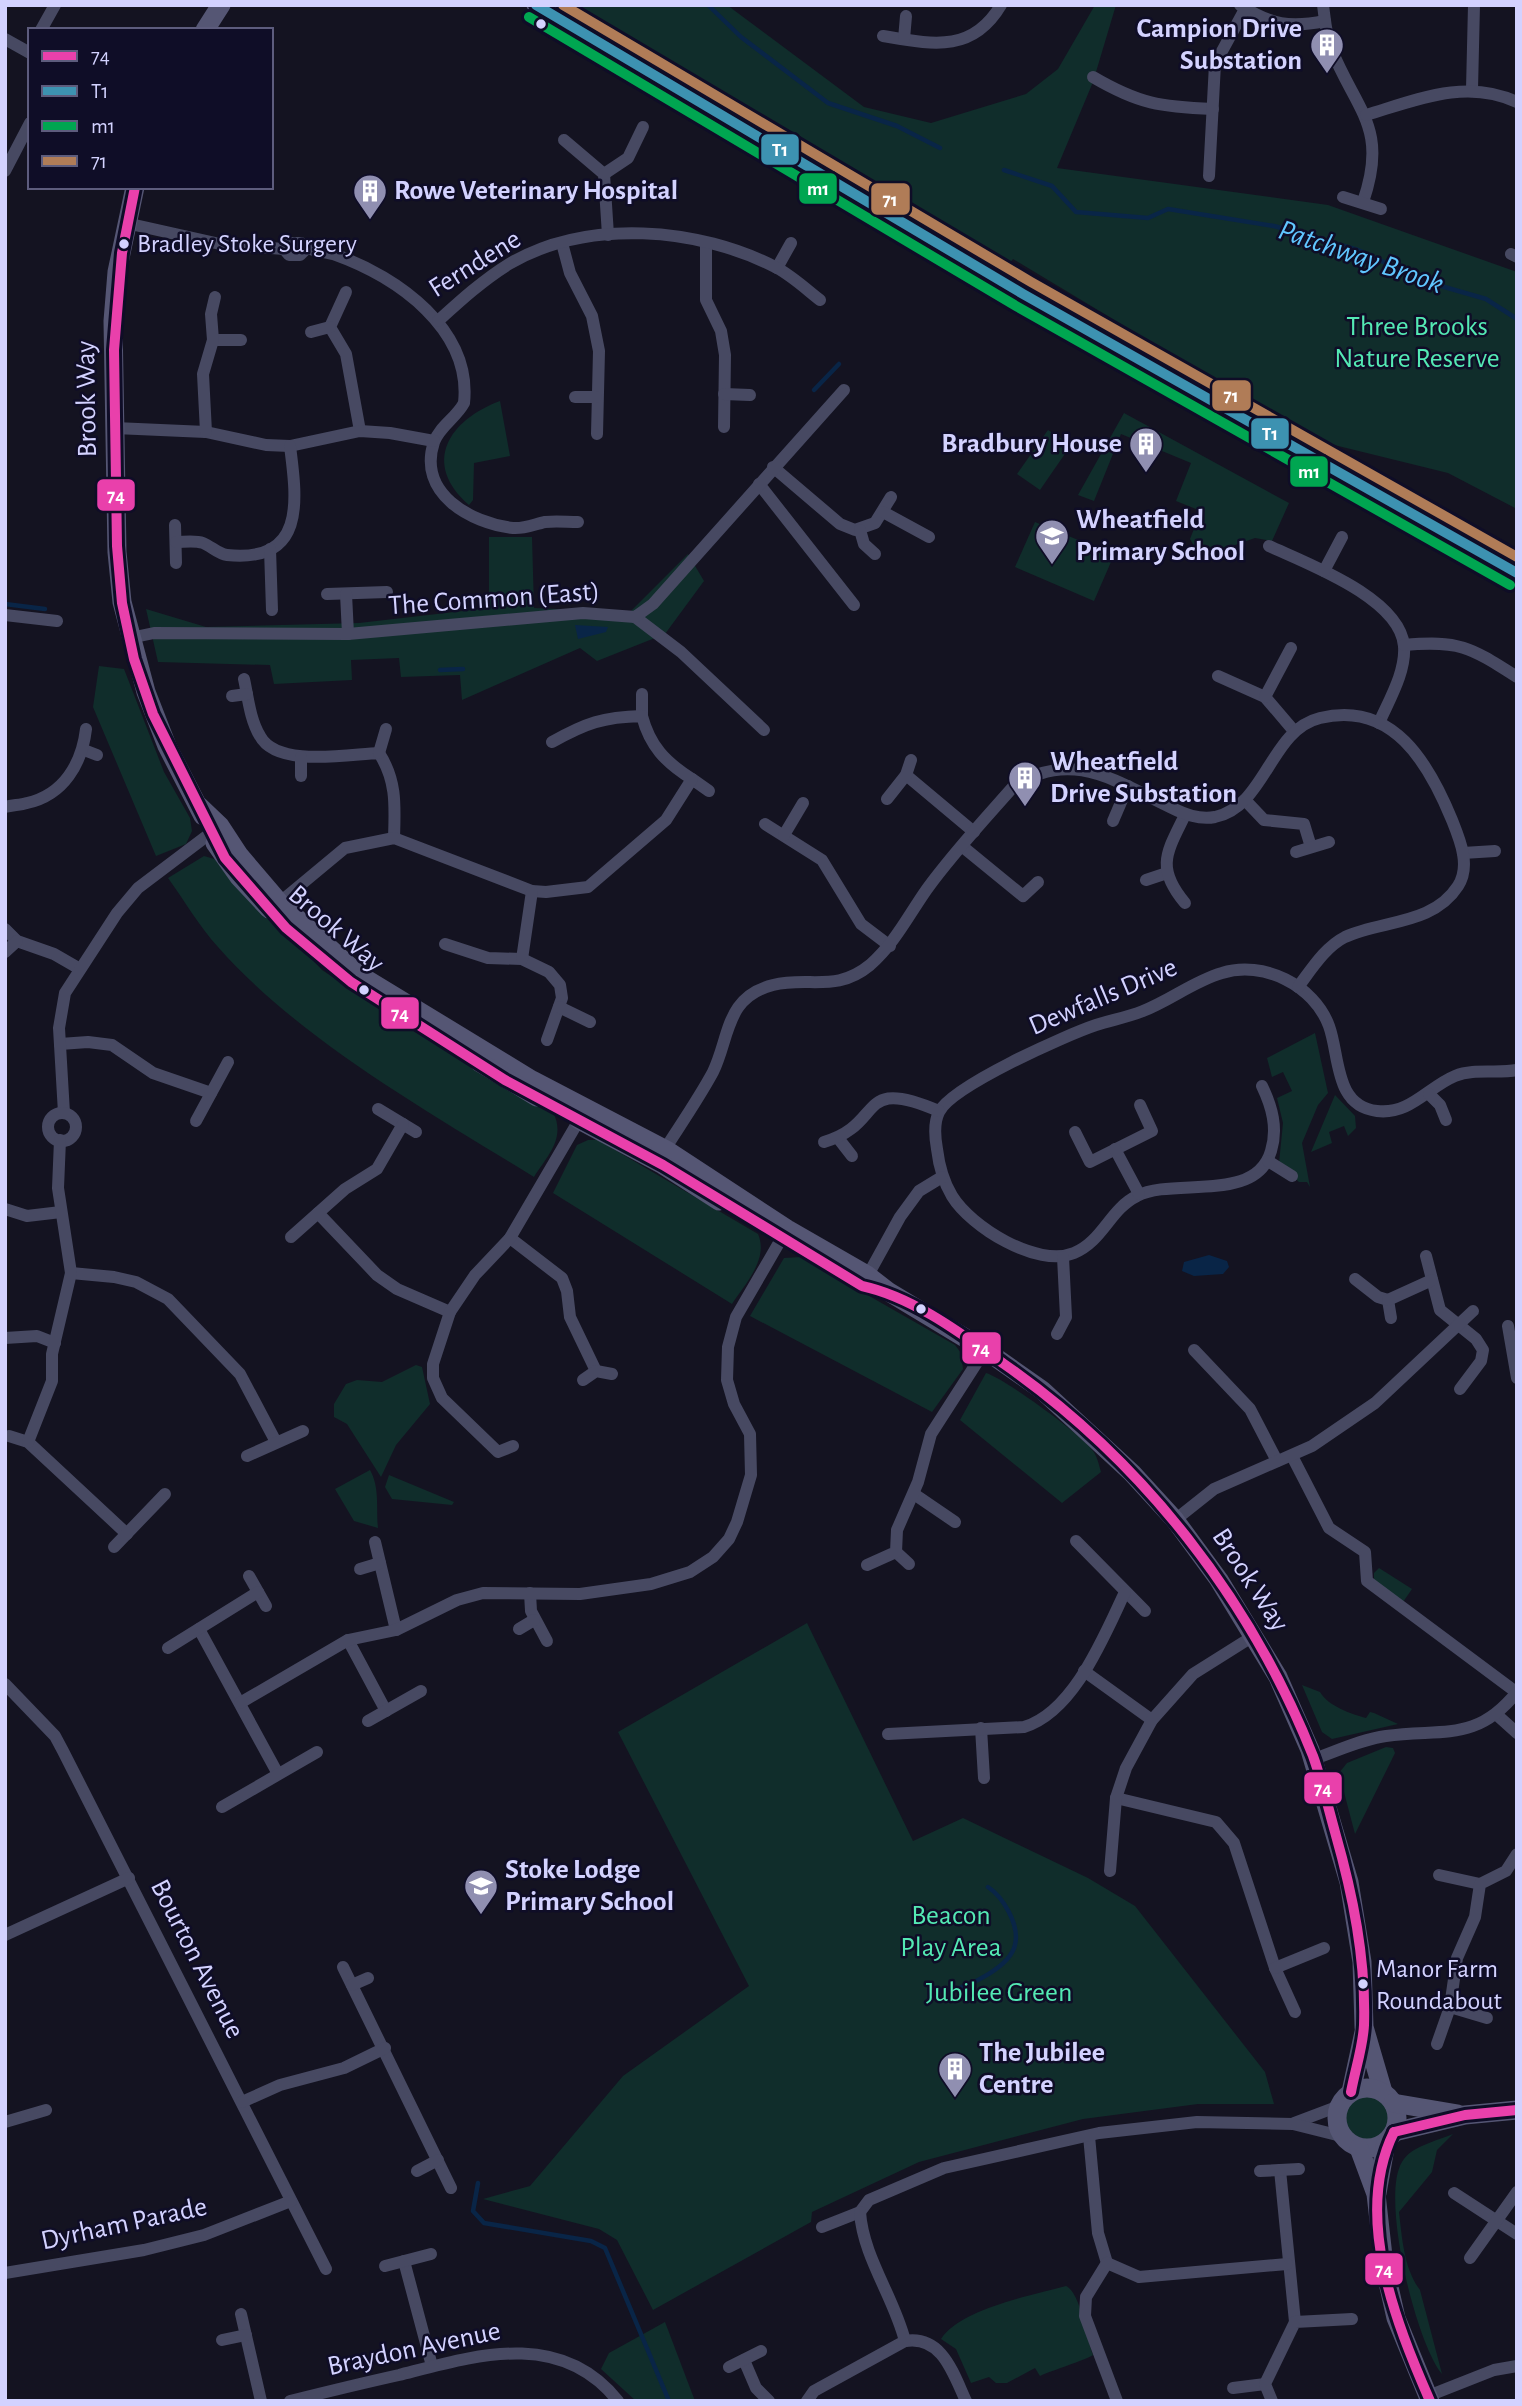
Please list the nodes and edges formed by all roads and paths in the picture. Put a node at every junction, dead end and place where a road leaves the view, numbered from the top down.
1 (55, 5) edge
2 (536, 5) edge
3 (1001, 5) edge
4 (1324, 5) edge
5 (1474, 5) edge
6 (1242, 7) edge
7 (906, 16) dead end
8 (1325, 21) junction
9 (42, 28) edge
10 (883, 36) dead end
11 (5, 39) edge
12 (904, 39) junction
13 (28, 52) edge
14 (1093, 77) dead end
15 (1472, 89) junction
16 (1517, 102) edge
17 (1213, 109) junction
18 (1366, 115) junction
19 (28, 127) edge
20 (643, 127) dead end
21 (564, 140) dead end
22 (5, 171) edge
23 (604, 174) junction
24 (1209, 176) dead end
25 (134, 189) edge
26 (1343, 197) dead end
27 (1363, 202) junction
28 (1381, 209) dead end
29 (126, 223) junction
30 (608, 235) junction
31 (562, 243) junction
32 (706, 243) junction
33 (791, 243) dead end
34 (777, 268) junction
35 (346, 292) dead end
36 (215, 298) dead end
37 (820, 300) dead end
38 (438, 321) junction
39 (330, 327) junction
40 (311, 332) dead end
41 (213, 340) junction
42 (241, 340) dead end
43 (844, 390) dead end
44 (724, 394) junction
45 (750, 395) dead end
46 (575, 397) dead end
47 (596, 397) junction
48 (724, 427) dead end
49 (115, 428) junction
50 (360, 431) junction
51 (206, 432) junction
52 (597, 434) dead end
53 (435, 441) junction
54 (290, 446) junction
55 (774, 467) junction
56 (759, 484) junction
57 (891, 497) dead end
58 (883, 512) junction
59 (578, 522) dead end
60 (176, 525) dead end
61 (860, 530) junction
62 (929, 537) dead end
63 (1342, 537) dead end
64 (176, 542) junction
65 (1269, 546) dead end
66 (270, 549) junction
67 (875, 554) dead end
68 (176, 563) dead end
69 (1324, 571) junction
70 (1517, 573) edge
71 (387, 592) dead end
72 (327, 594) dead end
73 (346, 594) junction
74 (854, 605) dead end
75 (272, 610) dead end
76 (5, 615) edge
77 (635, 617) junction
78 (53, 618) dead end
79 (348, 634) junction
80 (130, 638) junction
81 (1404, 645) junction
82 (1291, 648) dead end
83 (1218, 676) dead end
84 (1517, 677) edge
85 (244, 678) dead end
86 (247, 694) junction
87 (642, 694) dead end
88 (232, 696) dead end
89 (1265, 697) junction
90 (642, 716) junction
91 (1379, 723) junction
92 (86, 729) dead end
93 (386, 729) dead end
94 (764, 730) dead end
95 (1294, 731) junction
96 (552, 742) dead end
97 (84, 750) junction
98 (379, 752) junction
99 (97, 755) dead end
100 (301, 757) junction
101 (911, 760) dead end
102 (906, 775) junction
103 (301, 776) dead end
104 (692, 779) junction
105 (1128, 786) junction
106 (709, 791) dead end
107 (887, 799) dead end
108 (1245, 800) junction
109 (803, 803) dead end
110 (5, 807) edge
111 (1185, 815) junction
112 (1113, 821) dead end
113 (765, 824) dead end
114 (214, 830) junction
115 (974, 832) junction
116 (784, 835) junction
117 (394, 838) junction
118 (1329, 842) dead end
119 (963, 847) junction
120 (1311, 847) junction
121 (1495, 851) dead end
122 (1296, 852) dead end
123 (1463, 853) junction
124 (1167, 873) junction
125 (1146, 880) dead end
126 (1038, 882) dead end
127 (532, 891) junction
128 (1185, 902) dead end
129 (275, 906) junction
130 (5, 929) edge
131 (17, 942) junction
132 (445, 944) dead end
133 (890, 946) junction
134 (5, 952) edge
135 (522, 959) junction
136 (80, 969) junction
137 (1298, 987) junction
138 (559, 1007) junction
139 (590, 1022) dead end
140 (547, 1040) dead end
141 (60, 1044) junction
142 (228, 1062) dead end
143 (1517, 1070) edge
144 (1262, 1086) dead end
145 (211, 1093) junction
146 (1429, 1094) junction
147 (1140, 1105) dead end
148 (378, 1109) dead end
149 (939, 1111) junction
150 (64, 1113) junction
151 (582, 1114) junction
152 (1446, 1120) dead end
153 (196, 1121) dead end
154 (402, 1124) junction
155 (416, 1132) dead end
156 (1075, 1132) dead end
157 (838, 1138) junction
158 (60, 1140) junction
159 (824, 1142) dead end
160 (1115, 1149) junction
161 (663, 1155) junction
162 (852, 1156) dead end
163 (1268, 1161) junction
164 (1292, 1176) dead end
165 (942, 1177) junction
166 (1139, 1194) junction
167 (5, 1209) edge
168 (61, 1212) junction
169 (318, 1213) junction
170 (783, 1234) junction
171 (291, 1237) dead end
172 (510, 1238) junction
173 (1426, 1256) dead end
174 (1063, 1257) junction
175 (71, 1273) junction
176 (1355, 1279) dead end
177 (865, 1280) junction
178 (1432, 1280) junction
179 (1388, 1300) junction
180 (1473, 1311) dead end
181 (450, 1312) junction
182 (1391, 1318) dead end
183 (1456, 1325) junction
184 (1508, 1326) dead end
185 (1057, 1335) dead end
186 (5, 1338) edge
187 (55, 1343) junction
188 (985, 1350) junction
189 (1194, 1350) dead end
190 (596, 1371) junction
191 (612, 1374) dead end
192 (1517, 1378) edge
193 (583, 1380) dead end
194 (1460, 1389) dead end
195 (303, 1431) dead end
196 (9, 1436) dead end
197 (28, 1442) junction
198 (276, 1442) junction
199 (513, 1446) dead end
200 (247, 1456) dead end
201 (1292, 1456) junction
202 (1277, 1461) junction
203 (165, 1494) dead end
204 (914, 1494) junction
205 (1175, 1520) junction
206 (955, 1522) dead end
207 (127, 1534) junction
208 (1076, 1541) dead end
209 (374, 1542) dead end
210 (114, 1547) dead end
211 (896, 1552) junction
212 (380, 1563) junction
213 (909, 1564) dead end
214 (867, 1565) dead end
215 (360, 1569) dead end
216 (249, 1576) dead end
217 (258, 1592) junction
218 (1125, 1592) junction
219 (530, 1593) junction
220 (266, 1606) dead end
221 (1145, 1611) dead end
222 (534, 1620) junction
223 (199, 1629) junction
224 (519, 1629) dead end
225 (396, 1630) junction
226 (1255, 1635) junction
227 (348, 1640) junction
228 (547, 1641) dead end
229 (168, 1647) dead end
230 (1084, 1671) junction
231 (5, 1684) edge
232 (421, 1691) dead end
233 (1517, 1692) edge
234 (240, 1703) junction
235 (386, 1711) junction
236 (1497, 1715) junction
237 (1152, 1720) junction
238 (368, 1721) dead end
239 (981, 1728) junction
240 (1517, 1733) edge
241 (888, 1734) dead end
242 (317, 1752) dead end
243 (1314, 1759) junction
244 (278, 1774) junction
245 (984, 1778) dead end
246 (1116, 1798) junction
247 (222, 1807) dead end
248 (1517, 1854) edge
249 (1110, 1871) dead end
250 (1439, 1875) dead end
251 (129, 1878) junction
252 (1480, 1884) junction
253 (5, 1935) edge
254 (1324, 1948) dead end
255 (343, 1966) dead end
256 (1275, 1968) junction
257 (368, 1978) dead end
258 (352, 1985) junction
259 (1450, 2007) junction
260 (1295, 2012) dead end
261 (1487, 2018) dead end
262 (1364, 2027) junction
263 (1437, 2044) dead end
264 (385, 2048) junction
265 (1388, 2098) junction
266 (1345, 2099) junction
267 (242, 2102) junction
268 (46, 2110) dead end
269 (1517, 2110) edge
270 (1465, 2115) junction
271 (5, 2122) edge
272 (1293, 2124) junction
273 (1089, 2136) junction
274 (1342, 2136) junction
275 (1390, 2137) junction
276 (1359, 2148) junction
277 (438, 2160) junction
278 (1299, 2169) dead end
279 (1280, 2170) junction
280 (417, 2171) dead end
281 (1260, 2171) dead end
282 (451, 2188) dead end
283 (1517, 2192) edge
284 (1454, 2193) dead end
285 (1376, 2194) junction
286 (291, 2202) junction
287 (860, 2212) junction
288 (1497, 2220) junction
289 (822, 2227) dead end
290 (1517, 2234) edge
291 (431, 2254) dead end
292 (1470, 2258) dead end
293 (404, 2261) junction
294 (1107, 2263) junction
295 (1287, 2264) junction
296 (385, 2266) dead end
297 (326, 2269) dead end
298 (5, 2273) edge
299 (241, 2314) dead end
300 (1352, 2319) dead end
301 (1295, 2322) junction
302 (246, 2335) junction
303 (222, 2340) dead end
304 (905, 2341) junction
305 (761, 2351) dead end
306 (744, 2360) junction
307 (432, 2366) junction
308 (1517, 2366) edge
309 (729, 2367) dead end
310 (1265, 2384) junction
311 (1233, 2388) dead end
312 (1429, 2398) edge
313 (261, 2401) edge
314 (290, 2401) edge
315 (618, 2401) edge
316 (769, 2401) edge
317 (807, 2401) edge
318 (966, 2401) edge
319 (1116, 2401) edge
320 (1272, 2401) edge

1 - 9 street
2 - 70 street
3 - 12 street
4 - 8 street
5 - 15 street
6 - 8 street
6 - 17 street
7 - 12 street
8 - 18 street
10 - 12 street
11 - 13 street
14 - 17 street
15 - 16 street
15 - 18 street
17 - 24 street
18 - 27 street
19 - 22 street
20 - 23 street
21 - 23 street
23 - 30 street
25 - 29 street, Brook Way
26 - 27 street
27 - 28 street
29 - 38 street, Ferndene
29 - 49 street, Brook Way
30 - 31 street, Ferndene
30 - 32 street, Ferndene
31 - 38 street, Ferndene
31 - 47 street, Ferndene
32 - 34 street, Ferndene
32 - 44 street
33 - 34 street
34 - 37 street, Ferndene
35 - 39 street
36 - 41 street
38 - 53 street
39 - 40 street
39 - 50 street
41 - 42 street
41 - 51 street
43 - 55 street, The Common (East)
44 - 45 street
44 - 48 street
46 - 47 street
47 - 52 street, Ferndene
49 - 51 street
49 - 80 street, Brook Way
50 - 53 street
50 - 54 street
51 - 54 street
53 - 59 street
54 - 66 street
55 - 56 street, The Common (East)
55 - 61 street
56 - 74 street
56 - 77 street, The Common (East)
57 - 58 street
58 - 61 street
58 - 62 street
60 - 64 street
61 - 67 street
63 - 69 street
64 - 66 street
64 - 68 street
65 - 69 street
66 - 75 street
69 - 81 street
71 - 73 street
72 - 73 street
73 - 79 street
76 - 78 street
77 - 79 street, The Common (East)
77 - 94 street
79 - 80 street, The Common (East)
80 - 114 street, Brook Way
81 - 84 street
81 - 91 street
82 - 89 street
83 - 89 street
85 - 86 street
86 - 88 street
86 - 100 street
87 - 90 street
89 - 95 street
90 - 96 street
90 - 104 street
91 - 95 street
91 - 123 street
92 - 97 street
93 - 98 street
95 - 108 street
97 - 99 street
97 - 110 street
98 - 100 street
98 - 117 street
100 - 103 street
101 - 102 street
102 - 107 street
102 - 115 street
104 - 106 street
104 - 127 street
105 - 111 street
105 - 112 street
105 - 115 street
108 - 111 street
108 - 120 street
109 - 116 street
111 - 124 street
113 - 116 street
114 - 129 street, Brook Way
114 - 136 street
115 - 119 street
116 - 133 street
117 - 127 street
117 - 129 street
118 - 120 street
119 - 126 street
119 - 133 street
120 - 122 street
121 - 123 street
123 - 137 street
124 - 125 street
124 - 128 street
127 - 135 street
129 - 151 street, Brook Way
130 - 131 street
131 - 134 street
131 - 136 street
132 - 135 street
133 - 161 street
135 - 138 street
136 - 141 street
137 - 146 street, Dewfalls Drive
137 - 149 street, Dewfalls Drive
138 - 139 street
138 - 140 street
141 - 145 street
141 - 150 street
142 - 145 street
143 - 146 street, Dewfalls Drive
144 - 163 street
145 - 153 street
146 - 152 street
147 - 160 street
148 - 154 street
149 - 157 street
149 - 165 street
150 - 158 street
150 - 158 street
151 - 161 street, Brook Way
151 - 172 street
154 - 155 street
154 - 169 street
156 - 160 street
157 - 159 street
157 - 162 street
158 - 168 street
160 - 166 street
161 - 170 street, Brook Way
163 - 164 street
163 - 166 street
165 - 174 street
165 - 177 street
166 - 174 street
167 - 168 street
168 - 175 street
169 - 171 street
169 - 181 street
170 - 177 street, Brook Way
170 - 219 street
172 - 181 street
172 - 190 street
173 - 178 street
174 - 185 street
175 - 187 street
175 - 198 street
176 - 179 street
177 - 188 street, Brook Way
178 - 179 street
178 - 183 street
179 - 182 street
180 - 183 street
181 - 199 street
183 - 194 street
183 - 201 street
184 - 192 street
186 - 187 street
187 - 197 street
188 - 204 street
188 - 205 street, Brook Way
189 - 202 street
190 - 191 street
190 - 193 street
195 - 198 street
196 - 197 street
197 - 207 street
198 - 200 street
201 - 202 street
201 - 233 street
202 - 205 street
203 - 207 street
204 - 206 street
204 - 211 street
205 - 226 street, Brook Way
207 - 210 street
208 - 218 street
209 - 212 street
211 - 213 street
211 - 214 street
212 - 215 street
212 - 225 street
216 - 217 street
217 - 220 street
217 - 223 street
218 - 221 street
218 - 230 street
219 - 222 street
219 - 225 street
222 - 224 street
222 - 228 street
223 - 229 street
223 - 234 street
225 - 227 street
226 - 237 street
226 - 243 street, Brook Way
227 - 234 street
227 - 235 street
230 - 237 street
230 - 239 street
231 - 251 street, Bourton Avenue
232 - 235 street
233 - 236 street
234 - 244 street
235 - 238 street
236 - 240 street
236 - 243 street
237 - 246 street
239 - 241 street
239 - 245 street
242 - 244 street
243 - 262 street, Brook Way
244 - 247 street
246 - 249 street
246 - 256 street
248 - 252 street
250 - 252 street
251 - 253 street
251 - 267 street, Bourton Avenue
252 - 259 street
254 - 256 street
255 - 258 street
256 - 260 street
257 - 258 street
258 - 264 street
259 - 261 street
259 - 263 street
262 - 265 street, Brook Way
262 - 266 street, Brook Way
264 - 267 street
264 - 277 street
265 - 266 street
265 - 270 street
265 - 275 street
266 - 272 street
266 - 274 street
267 - 286 street, Bourton Avenue
268 - 271 street
269 - 270 street
270 - 275 street
272 - 273 street
272 - 274 street
273 - 287 street
273 - 294 street
274 - 276 street
275 - 276 street
275 - 285 street
276 - 285 street
277 - 280 street
277 - 282 street
278 - 279 street
279 - 281 street
279 - 295 street
283 - 288 street
284 - 288 street
285 - 312 street
286 - 297 street, Bourton Avenue
286 - 298 street, Dyrham Parade
287 - 289 street
287 - 304 street
288 - 290 street
288 - 292 street
291 - 293 street
293 - 296 street
293 - 307 street
294 - 295 street
294 - 319 street
295 - 301 street
299 - 302 street
300 - 301 street
301 - 310 street
302 - 303 street
302 - 313 street
304 - 317 street
304 - 318 street
305 - 306 street
306 - 309 street
306 - 316 street
307 - 314 street, Braydon Avenue
307 - 315 street, Braydon Avenue
308 - 312 street
310 - 311 street
310 - 320 street

